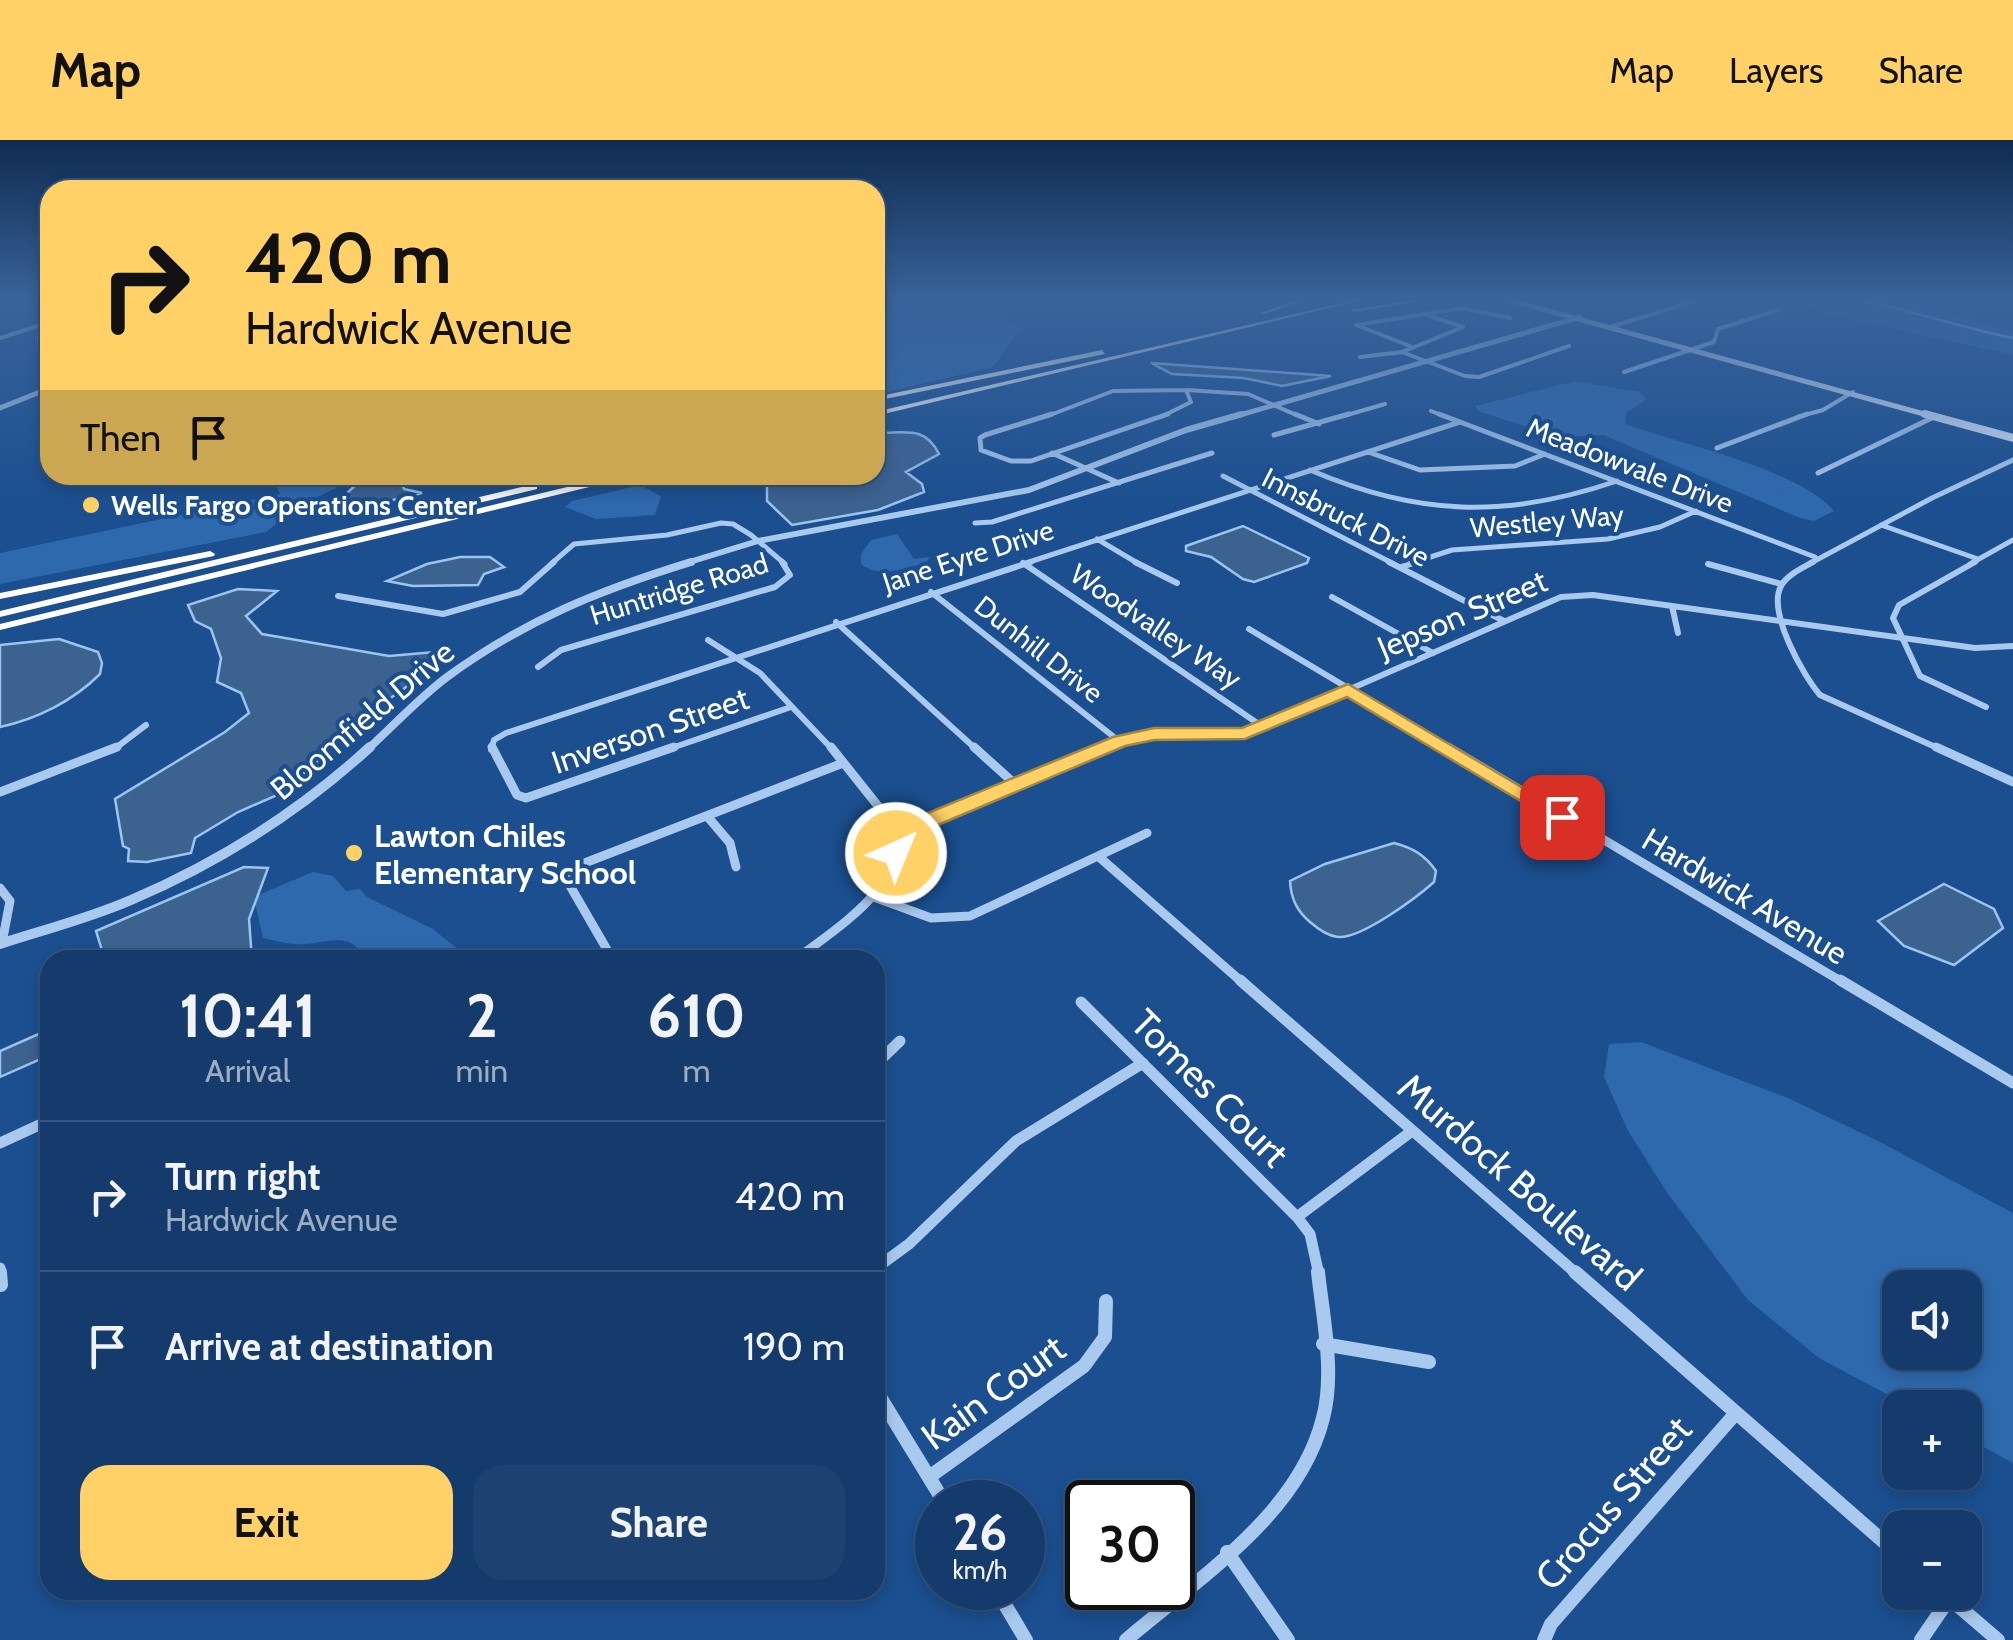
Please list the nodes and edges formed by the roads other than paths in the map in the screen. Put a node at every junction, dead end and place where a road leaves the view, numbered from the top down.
1 (1027, 368) edge
2 (1043, 368) edge
3 (1070, 368) edge
4 (1078, 368) edge
5 (1404, 368) edge
6 (1448, 368) edge
7 (1502, 368) edge
8 (1636, 368) edge
9 (1766, 368) edge
10 (1624, 372) dead end
11 (1186, 390) junction
12 (40, 392) edge
13 (1853, 392) junction
14 (885, 397) edge
15 (1385, 404) dead end
16 (1274, 405) junction
17 (0, 408) edge
18 (885, 408) edge
19 (885, 409) edge
20 (1430, 411) dead end
21 (1936, 416) junction
22 (885, 420) edge
23 (1460, 422) junction
24 (1319, 424) junction
25 (1274, 435) dead end
26 (2013, 438) edge
27 (1717, 448) dead end
28 (1052, 452) junction
29 (1367, 452) junction
30 (1212, 453) dead end
31 (1545, 454) junction
32 (2013, 460) edge
33 (1090, 468) junction
34 (1310, 470) junction
35 (1818, 473) dead end
36 (1222, 476) dead end
37 (1617, 482) junction
38 (1119, 483) junction
39 (544, 485) edge
40 (589, 485) edge
41 (597, 485) edge
42 (570, 490) junction
43 (1249, 490) junction
44 (1696, 511) junction
45 (406, 518) junction
46 (975, 523) dead end
47 (1882, 525) junction
48 (1097, 539) junction
49 (2013, 540) edge
50 (758, 541) junction
51 (1816, 557) junction
52 (1978, 559) junction
53 (1023, 562) junction
54 (1708, 564) dead end
55 (1400, 567) junction
56 (1177, 583) dead end
57 (1781, 584) junction
58 (931, 592) junction
59 (0, 596) edge
60 (338, 596) dead end
61 (1332, 597) dead end
62 (1672, 606) junction
63 (0, 614) edge
64 (1504, 620) junction
65 (836, 622) junction
66 (1783, 622) junction
67 (0, 627) edge
68 (1249, 629) dead end
69 (1678, 634) dead end
70 (1899, 638) junction
71 (708, 640) dead end
72 (2013, 646) edge
73 (1433, 653) junction
74 (733, 658) junction
75 (538, 667) dead end
76 (1348, 690) junction
77 (791, 707) junction
78 (1986, 707) dead end
79 (146, 725) dead end
80 (1263, 728) junction
81 (494, 740) joint
82 (1120, 741) junction
83 (843, 763) junction
84 (2013, 782) edge
85 (1016, 785) junction
86 (0, 792) edge
87 (526, 798) joint
88 (707, 816) junction
89 (1147, 833) dead end
90 (896, 834) junction
91 (1098, 856) junction
92 (736, 867) dead end
93 (0, 888) edge
94 (871, 896) junction
95 (1, 943) edge
96 (607, 950) edge
97 (807, 950) edge
98 (1081, 1002) dead end
99 (900, 1041) dead end
100 (885, 1055) edge
101 (1142, 1063) junction
102 (2013, 1083) edge
103 (40, 1125) edge
104 (1412, 1132) junction
105 (0, 1143) edge
106 (1297, 1217) junction
107 (885, 1262) edge
108 (0, 1268) edge
109 (1, 1286) edge
110 (1106, 1302) dead end
111 (1322, 1344) junction
112 (1428, 1362) dead end
113 (885, 1406) edge
114 (1736, 1413) junction
115 (928, 1477) junction
116 (930, 1480) edge
117 (1882, 1540) edge
118 (1227, 1552) junction
119 (1008, 1610) edge
120 (1938, 1610) edge
121 (1963, 1610) edge
122 (1026, 1640) edge
123 (1126, 1640) edge
124 (1288, 1640) edge
125 (1544, 1640) edge
126 (1921, 1640) edge
127 (1998, 1640) edge

1 - 14 highway
2 - 18 highway
3 - 19 highway
4 - 22 highway
5 - 16 street, Bloomfield Drive
6 - 7 street
8 - 10 street
9 - 13 main road
11 - 16 street
11 - 28 street
11 - 28 street
12 - 17 street
13 - 21 main road
13 - 27 street
15 - 24 street
16 - 24 street
16 - 33 street, Bloomfield Drive
20 - 23 street, Meadowvale Drive
21 - 26 main road
21 - 35 street
23 - 29 street, Jane Eyre Drive
23 - 31 street, Meadowvale Drive
24 - 25 street
28 - 33 street
29 - 31 street
29 - 34 street, Jane Eyre Drive
30 - 38 street
31 - 37 street, Meadowvale Drive
32 - 47 street
33 - 38 street
33 - 50 street, Bloomfield Drive
34 - 37 street
34 - 43 street, Jane Eyre Drive
36 - 43 street, Innsbruck Drive
37 - 44 street, Meadowvale Drive
38 - 46 street
39 - 45 highway
40 - 42 highway
41 - 42 highway
42 - 67 highway
43 - 48 street, Jane Eyre Drive
43 - 55 street, Innsbruck Drive
44 - 51 street, Meadowvale Drive
44 - 55 street, Westley Way
45 - 59 highway
45 - 63 highway
47 - 51 street
47 - 52 street
48 - 53 street, Jane Eyre Drive
48 - 56 street
49 - 52 street
50 - 60 street, Bloomfield Drive
50 - 75 street, Huntridge Road
50 - 95 street, Bloomfield Drive
51 - 57 street
52 - 70 street
53 - 58 street, Jane Eyre Drive
53 - 80 street, Woodvalley Way
54 - 57 street
55 - 64 street, Innsbruck Drive
57 - 66 street
58 - 65 street, Jane Eyre Drive
58 - 82 street, Dunhill Drive
61 - 73 street
62 - 64 street, Jepson Street
62 - 66 street, Jepson Street
62 - 69 street
64 - 73 street, Jepson Street
65 - 74 street, Jane Eyre Drive
65 - 85 street
66 - 70 street, Jepson Street
66 - 84 street
68 - 76 street, Hardwick Avenue
70 - 72 street, Jepson Street
70 - 78 street
71 - 74 street
73 - 76 street, Jepson Street
74 - 77 street
74 - 81 street, Jane Eyre Drive
76 - 80 street, Jepson Street
76 - 102 street, Hardwick Avenue
77 - 83 street
77 - 87 street, Inverson Street
79 - 86 street
80 - 82 street, Jepson Street
81 - 87 street
82 - 85 street, Jepson Street
83 - 88 street
83 - 90 street
85 - 90 street, Jepson Street
88 - 92 street
88 - 96 street
89 - 91 street
90 - 94 street
91 - 94 street
91 - 104 street, Murdock Boulevard
93 - 95 street
94 - 97 street
98 - 101 street, Tomes Court
99 - 100 street
101 - 106 street, Tomes Court
101 - 107 street
103 - 105 street
104 - 106 street
104 - 114 street, Murdock Boulevard
106 - 111 street
108 - 109 street
110 - 115 street, Kain Court
111 - 112 street
111 - 118 street
113 - 115 street
114 - 117 street, Murdock Boulevard
114 - 125 street, Crocus Street
115 - 116 street
118 - 123 street
118 - 124 street
119 - 122 street
120 - 126 street
121 - 127 street

